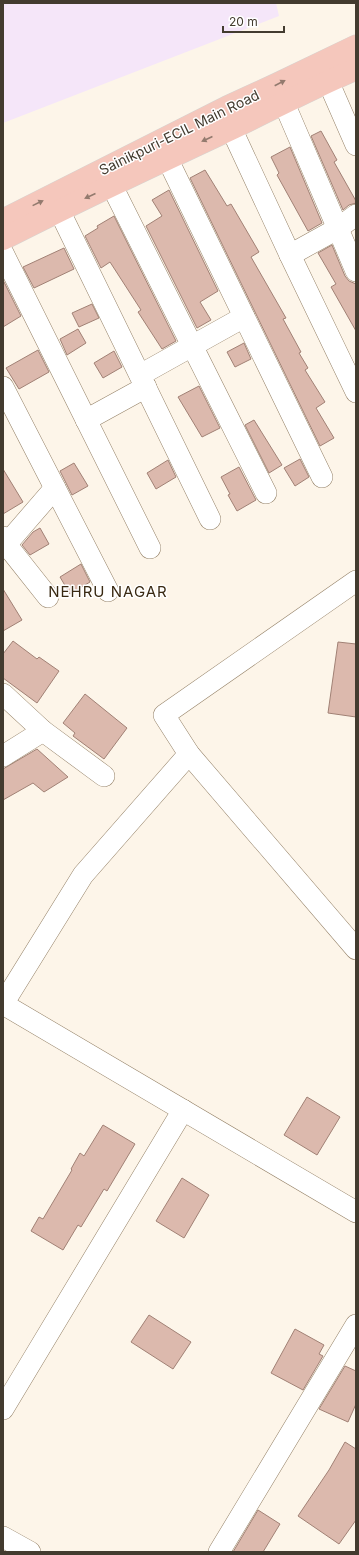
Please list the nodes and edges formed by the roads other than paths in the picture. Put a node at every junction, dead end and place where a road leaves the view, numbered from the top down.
1 (356, 46) edge
2 (356, 68) edge
3 (328, 81) junction
4 (284, 103) junction
5 (231, 128) junction
6 (356, 145) edge
7 (166, 158) junction
8 (112, 186) junction
9 (59, 210) junction
10 (356, 215) edge
11 (3, 220) edge
12 (337, 229) junction
13 (3, 239) edge
14 (3, 254) edge
15 (290, 255) junction
16 (356, 271) edge
17 (244, 317) junction
18 (192, 346) junction
19 (143, 381) junction
20 (3, 386) edge
21 (356, 392) edge
22 (86, 420) junction
23 (322, 477) dead end
24 (55, 488) junction
25 (266, 493) dead end
26 (210, 519) dead end
27 (4, 543) edge
28 (150, 548) dead end
29 (356, 581) edge
30 (108, 591) dead end
31 (48, 597) dead end
32 (3, 694) edge
33 (43, 732) junction
34 (190, 754) junction
35 (3, 756) edge
36 (104, 776) dead end
37 (356, 949) edge
38 (3, 1004) edge
39 (183, 1110) junction
40 (356, 1212) edge
41 (356, 1326) edge
42 (3, 1409) edge
43 (3, 1537) edge
44 (30, 1552) edge
45 (219, 1552) edge

11 -> 1 main road, Sainikpuri-ECIL Main Road
2 - 3 main road, Sainikpuri-ECIL Main Road
3 - 4 main road, Sainikpuri-ECIL Main Road
3 - 6 street
4 - 5 main road, Sainikpuri-ECIL Main Road
4 - 12 street
5 -> 7 main road, Sainikpuri-ECIL Main Road
5 - 15 street
7 - 8 main road, Sainikpuri-ECIL Main Road
7 - 17 street
8 -> 9 main road, Sainikpuri-ECIL Main Road
8 - 18 street
9 - 13 main road, Sainikpuri-ECIL Main Road
9 - 19 street
10 - 12 street
12 - 15 street
12 - 16 street
14 - 22 street
15 - 21 street
17 - 18 street
17 - 23 street
18 - 19 street
18 - 25 street
19 - 22 street
19 - 26 street
20 - 24 street
22 - 28 street
24 - 27 street
24 - 30 street
27 - 31 street
29 - 34 street
32 - 33 street
33 - 35 street
33 - 36 street
34 - 37 street
34 - 38 street
38 - 39 street
39 - 40 street
39 - 42 street
41 - 45 street
43 - 44 street

